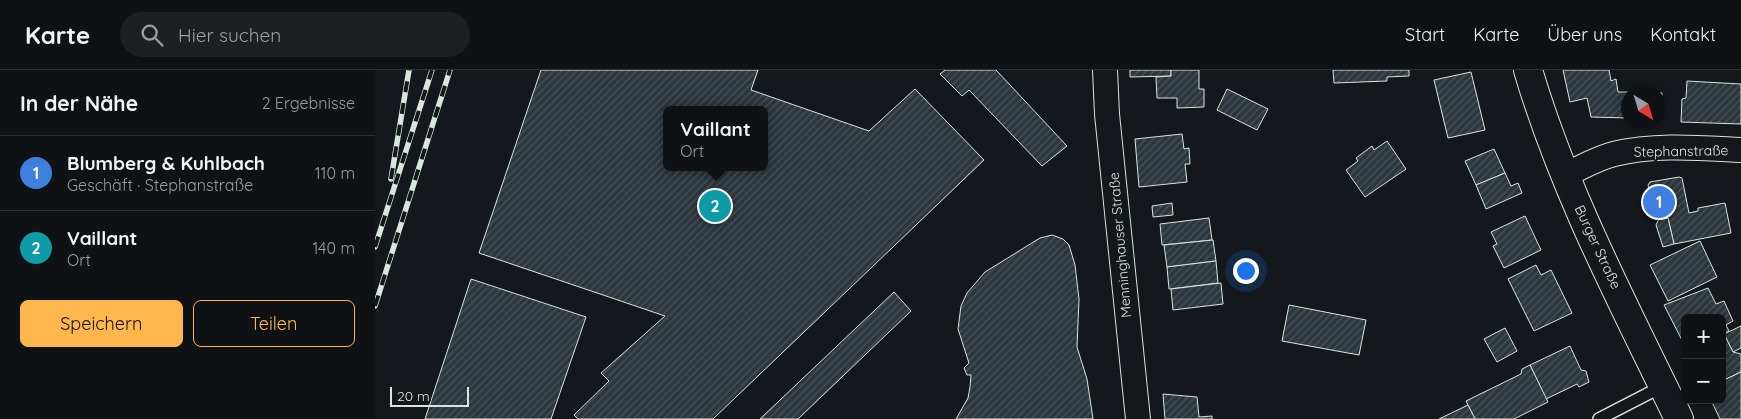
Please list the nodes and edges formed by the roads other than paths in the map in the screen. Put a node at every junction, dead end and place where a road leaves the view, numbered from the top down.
1 (1105, 70) edge
2 (1529, 70) edge
3 (1741, 150) edge
4 (1565, 175) junction
5 (1663, 386) junction
6 (1138, 419) edge
7 (1599, 419) edge
8 (1679, 419) edge

1 - 6 street, Menninghauser Straße
2 - 4 main road, Burger Straße
3 - 4 street, Stephanstraße
4 - 5 main road, Burger Straße
5 - 7 lane
5 - 8 main road, Burger Straße

